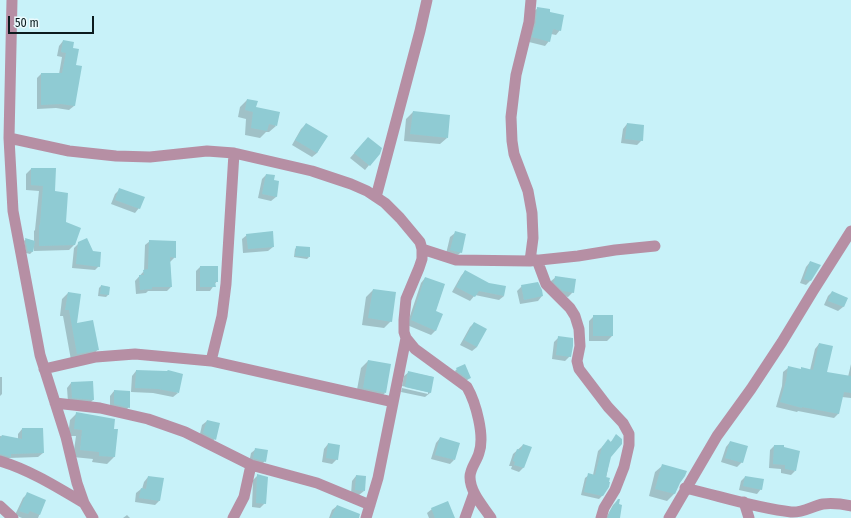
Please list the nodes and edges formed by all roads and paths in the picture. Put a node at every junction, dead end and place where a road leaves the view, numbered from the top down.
1 (12, 0) edge
2 (427, 0) edge
3 (532, 0) edge
4 (9, 138) junction
5 (234, 154) junction
6 (376, 197) junction
7 (851, 231) edge
8 (655, 246) dead end
9 (422, 249) junction
10 (533, 260) junction
11 (406, 338) junction
12 (211, 361) junction
13 (44, 369) junction
14 (393, 402) junction
15 (55, 404) junction
16 (0, 461) edge
17 (251, 465) junction
18 (685, 488) junction
19 (474, 493) junction
20 (744, 502) junction
21 (84, 503) junction
22 (370, 505) junction
23 (0, 506) edge
24 (851, 506) edge
25 (13, 518) edge
26 (92, 518) edge
27 (233, 518) edge
28 (366, 518) edge
29 (466, 518) edge
30 (491, 518) edge
31 (601, 518) edge
32 (669, 518) edge
33 (749, 518) edge

1 - 4 street
2 - 6 street
3 - 10 street
4 - 5 street
4 - 13 street
5 - 6 street
5 - 12 street
6 - 9 street
7 - 18 street
8 - 10 street
9 - 10 street
9 - 11 street
10 - 31 street
11 - 14 street
11 - 19 street
12 - 13 street
12 - 14 street
13 - 15 street
14 - 22 street
15 - 17 street
15 - 21 street
16 - 21 street
17 - 22 street
17 - 27 street
18 - 20 street
18 - 32 street
19 - 29 street
19 - 30 street
20 - 24 street
20 - 33 street
21 - 26 street
22 - 28 street
23 - 25 street

